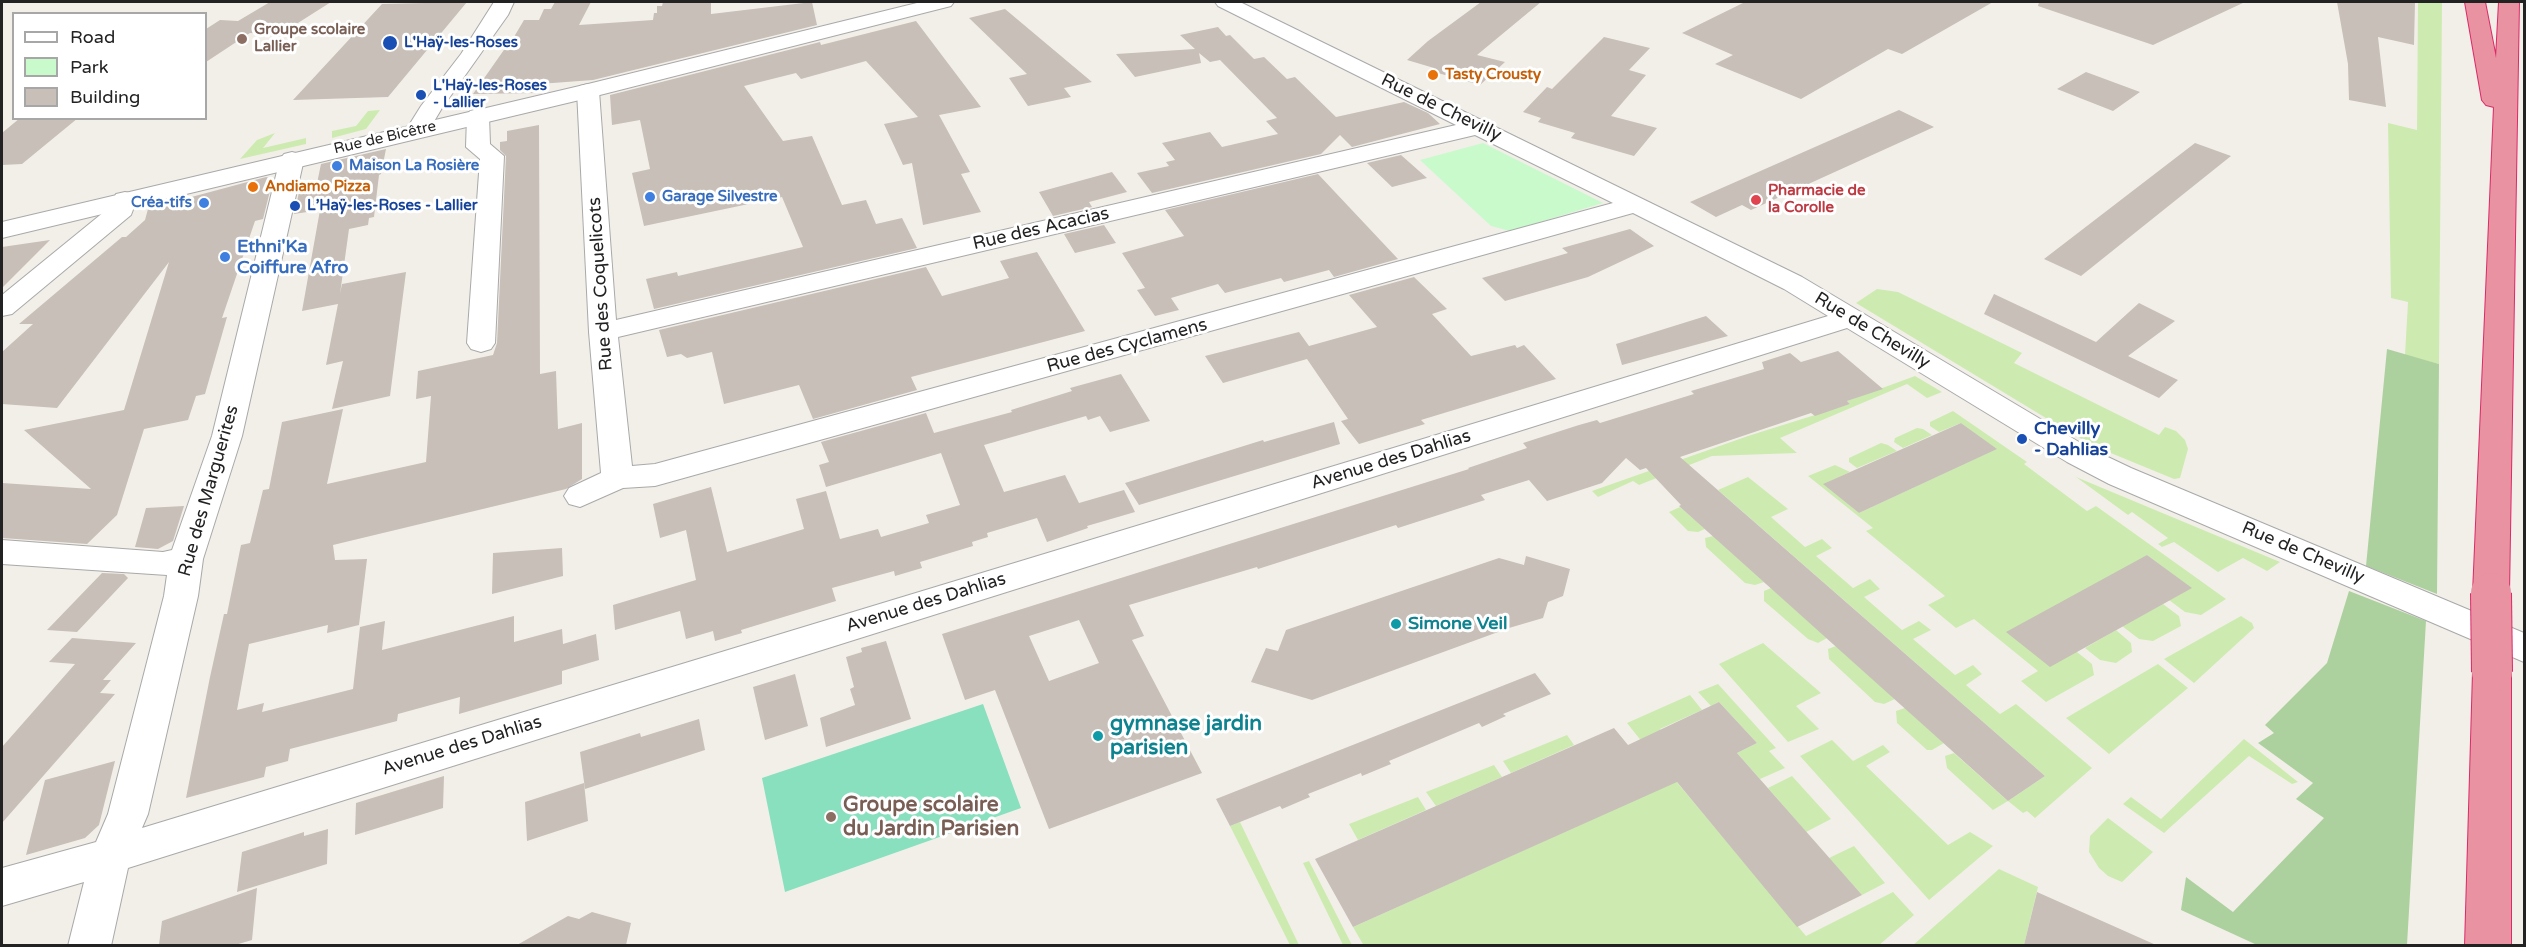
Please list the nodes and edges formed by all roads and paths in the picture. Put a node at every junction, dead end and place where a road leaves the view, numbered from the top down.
1 (504, 2) edge
2 (944, 2) edge
3 (1225, 2) edge
4 (2475, 2) edge
5 (2509, 2) edge
6 (588, 90) junction
7 (478, 116) junction
8 (1479, 126) junction
9 (418, 130) junction
10 (2505, 152) junction
11 (292, 159) junction
12 (125, 199) junction
13 (1635, 205) junction
14 (2, 230) edge
15 (2, 308) edge
16 (1850, 318) junction
17 (603, 332) junction
18 (481, 344) dead end
19 (617, 478) junction
20 (580, 496) dead end
21 (2, 552) edge
22 (186, 559) junction
23 (2524, 648) edge
24 (111, 854) junction
25 (2, 887) edge
26 (89, 945) edge
27 (2488, 945) edge

1 - 9 street
2 - 6 street, Rue de Bicêtre
3 - 8 street, Rue de Chevilly
4 - 10 highway
5 - 10 highway
6 - 7 street, Rue de Bicêtre
6 - 17 street, Rue des Coquelicots
7 - 9 street, Rue de Bicêtre
7 - 18 street
8 - 13 street, Rue de Chevilly
8 - 17 street, Rue des Acacias
9 - 11 street, Rue de Bicêtre
10 - 27 highway, bridge
11 - 12 street, Rue de Bicêtre
11 - 22 street, Rue des Marguerites
12 - 14 street, Rue de Bicêtre
12 - 15 street
13 - 16 street, Rue de Chevilly
13 - 19 street, Rue des Cyclamens
16 - 23 street, Rue de Chevilly
16 - 24 street, Avenue des Dahlias
17 - 19 street, Rue des Coquelicots
19 - 20 street
21 - 22 street
22 - 24 street, Rue des Marguerites
24 - 25 street, Avenue des Dahlias
24 - 26 street, Rue des Marguerites

